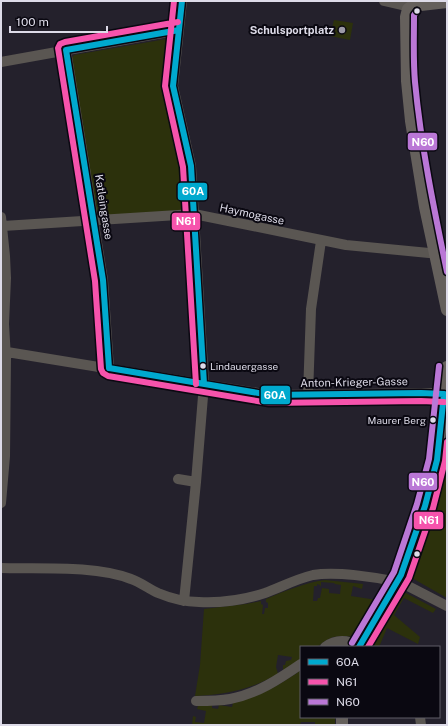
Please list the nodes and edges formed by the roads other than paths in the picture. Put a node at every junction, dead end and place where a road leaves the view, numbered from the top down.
1 (182, 1) edge
2 (384, 1) edge
3 (447, 2) edge
4 (410, 7) junction
5 (179, 30) junction
6 (66, 50) junction
7 (1, 62) edge
8 (194, 214) junction
9 (94, 220) junction
10 (2, 221) edge
11 (321, 241) junction
12 (441, 251) edge
13 (447, 310) edge
14 (3, 352) edge
15 (447, 367) edge
16 (109, 368) junction
17 (204, 384) junction
18 (308, 395) junction
19 (446, 395) edge
20 (178, 479) dead end
21 (196, 482) junction
22 (1, 503) edge
23 (1, 568) edge
24 (398, 582) junction
25 (184, 601) junction
26 (447, 606) edge
27 (327, 646) edge
28 (359, 646) edge
29 (300, 665) edge
30 (196, 701) dead end

1 - 5 street
2 - 4 street
3 - 4 main road
4 - 12 main road
5 - 6 street
5 - 8 street
6 - 7 street
6 - 9 street, Katleingasse
8 - 9 street, Haymogasse
8 - 11 street, Haymogasse
8 - 17 street
9 - 10 street, Haymogasse
9 - 16 street, Katleingasse
10 - 14 street
11 - 12 street, Haymogasse
11 - 18 street
12 - 13 main road
14 - 16 street, Anton-Krieger-Gasse
14 - 22 street
15 - 19 main road
16 - 17 street, Anton-Krieger-Gasse
17 - 18 street, Anton-Krieger-Gasse
17 - 21 street
18 - 19 street, Anton-Krieger-Gasse
19 - 24 main road
20 - 21 street
21 - 25 street
23 - 25 street
24 - 25 street
24 - 26 street
24 - 28 main road
27 - 28 street
29 - 30 street

